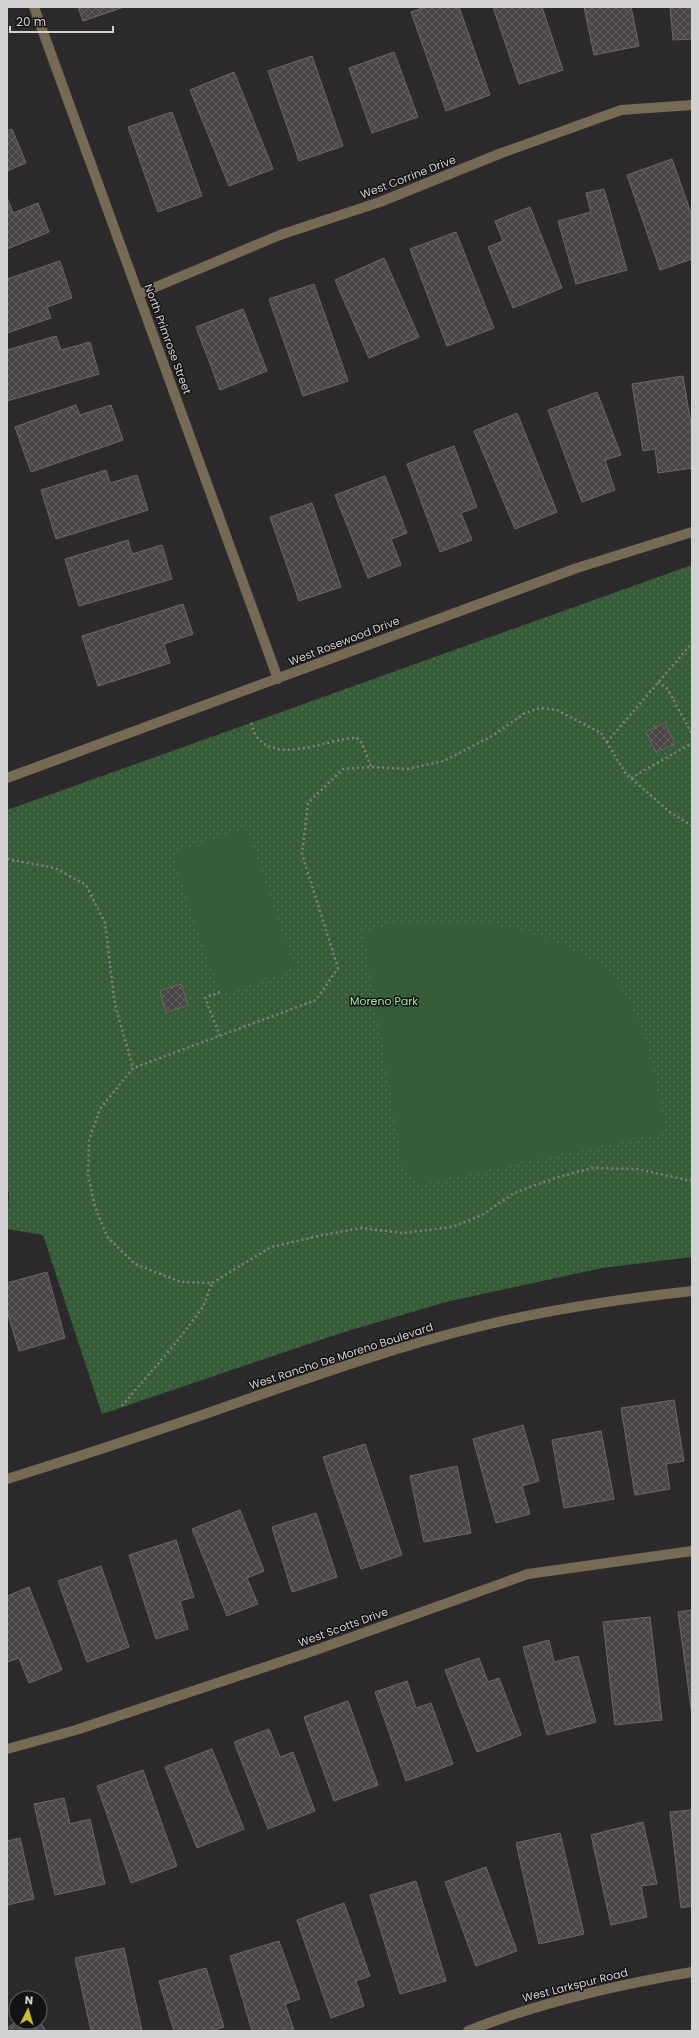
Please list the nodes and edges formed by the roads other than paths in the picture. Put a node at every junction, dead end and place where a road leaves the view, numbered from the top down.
1 (34, 7) edge
2 (692, 105) edge
3 (139, 294) junction
4 (692, 532) edge
5 (278, 679) junction
6 (7, 778) edge
7 (692, 1291) edge
8 (7, 1479) edge
9 (692, 1551) edge
10 (7, 1749) edge
11 (692, 1972) edge
12 (468, 2031) edge

1 - 3 street, North Primrose Street
2 - 3 street, West Corrine Drive
3 - 5 street, North Primrose Street
4 - 5 street, West Rosewood Drive
5 - 6 street, West Rosewood Drive
7 - 8 street, West Rancho De Moreno Boulevard
9 - 10 street, West Scotts Drive
11 - 12 street, West Larkspur Road

